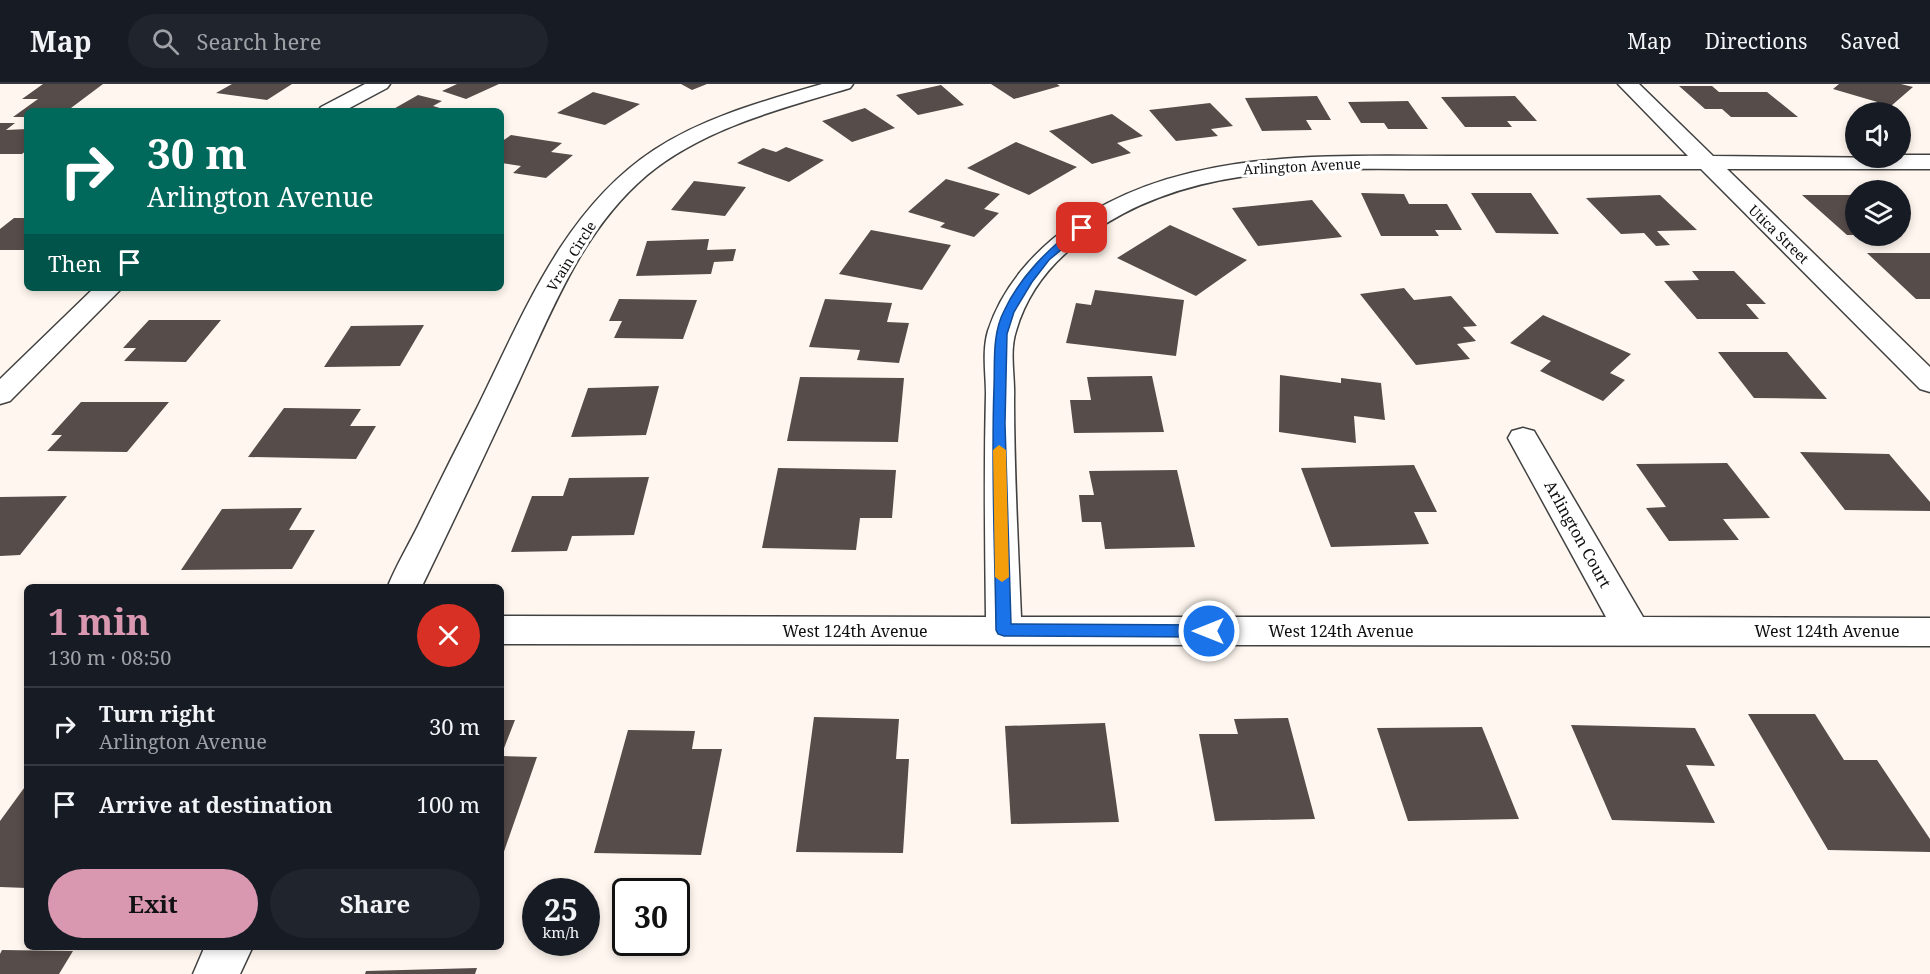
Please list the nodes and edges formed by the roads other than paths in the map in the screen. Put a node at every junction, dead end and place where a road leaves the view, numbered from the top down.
1 (380, 84) edge
2 (843, 84) edge
3 (1628, 84) edge
4 (334, 108) edge
5 (1707, 162) junction
6 (1930, 162) edge
7 (106, 291) edge
8 (1930, 383) edge
9 (0, 395) edge
10 (1523, 438) dead end
11 (406, 584) edge
12 (504, 630) edge
13 (1004, 630) junction
14 (1632, 631) junction
15 (1930, 632) edge
16 (228, 950) edge
17 (216, 974) edge

1 - 4 street
2 - 11 street, Vrain Circle
3 - 5 street, Utica Street
5 - 6 street, Arlington Avenue
5 - 8 street, Utica Street
5 - 13 street, Arlington Avenue
7 - 9 street
10 - 14 street, Arlington Court
12 - 13 street, West 124th Avenue
13 - 14 street, West 124th Avenue
14 - 15 street, West 124th Avenue
16 - 17 street

